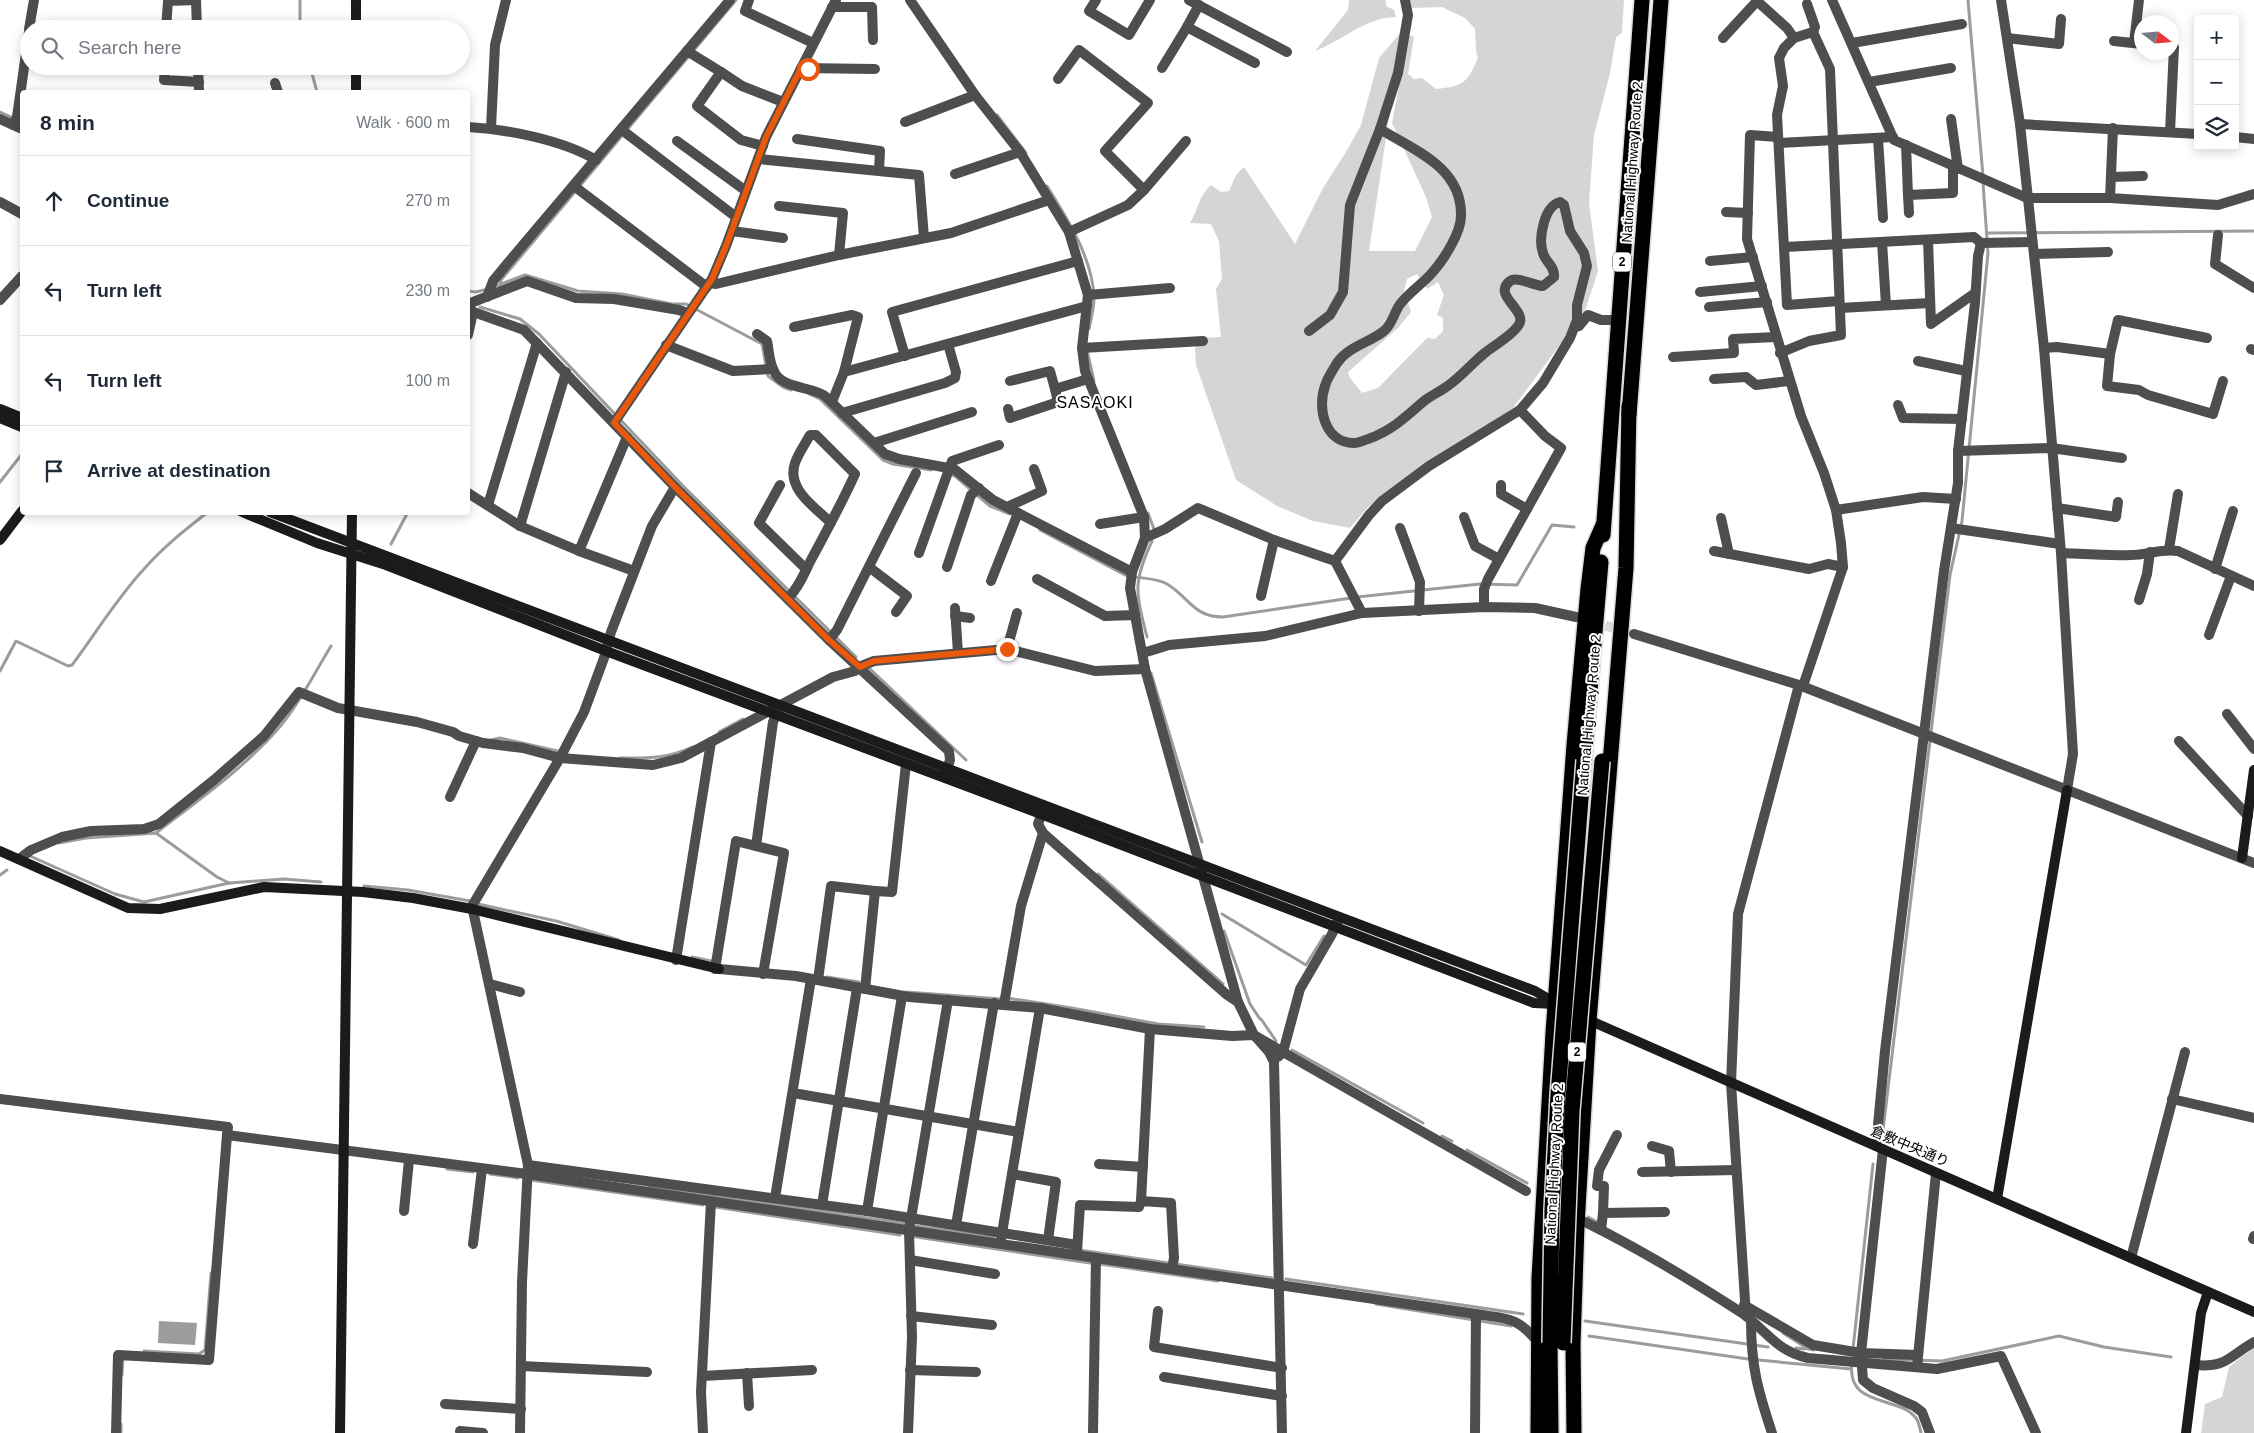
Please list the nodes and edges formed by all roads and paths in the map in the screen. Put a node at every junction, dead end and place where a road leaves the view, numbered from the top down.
1 (34, 0) edge
2 (193, 0) edge
3 (356, 0) edge
4 (506, 0) edge
5 (730, 0) edge
6 (749, 0) edge
7 (910, 0) edge
8 (1096, 0) edge
9 (1150, 0) edge
10 (1189, 0) edge
11 (1406, 0) edge
12 (1642, 0) edge
13 (1661, 0) edge
14 (1757, 0) edge
15 (1832, 0) edge
16 (2001, 0) edge
17 (2139, 0) edge
18 (834, 3) edge
19 (1807, 4) dead end
20 (1199, 5) junction
21 (2139, 15) edge
22 (2061, 19) dead end
23 (31, 20) edge
24 (167, 20) edge
25 (196, 20) edge
26 (356, 20) edge
27 (1962, 24) dead end
28 (1187, 27) junction
29 (1813, 32) junction
30 (1723, 38) dead end
31 (1794, 38) junction
32 (2007, 38) junction
33 (874, 40) dead end
34 (2114, 41) dead end
35 (1852, 43) junction
36 (813, 44) junction
37 (2134, 44) edge
38 (1287, 52) dead end
39 (690, 53) junction
40 (2173, 60) edge
41 (1255, 63) dead end
42 (801, 68) junction
43 (1162, 68) dead end
44 (1951, 68) dead end
45 (875, 69) dead end
46 (721, 72) junction
47 (23, 75) edge
48 (164, 75) edge
49 (197, 75) edge
50 (356, 75) edge
51 (1058, 79) dead end
52 (196, 81) junction
53 (1869, 82) junction
54 (21, 90) edge
55 (199, 90) edge
56 (356, 90) edge
57 (975, 95) junction
58 (20, 100) edge
59 (783, 102) junction
60 (0, 119) edge
61 (1951, 119) dead end
62 (905, 122) dead end
63 (17, 123) edge
64 (2020, 124) junction
65 (470, 127) edge
66 (491, 128) junction
67 (2113, 128) junction
68 (1380, 129) junction
69 (624, 132) junction
70 (2170, 132) junction
71 (2194, 134) edge
72 (1893, 137) junction
73 (2239, 137) edge
74 (1878, 138) junction
75 (797, 139) dead end
76 (2254, 139) edge
77 (1779, 140) junction
78 (1833, 140) junction
79 (677, 141) dead end
80 (1186, 141) dead end
81 (1906, 145) junction
82 (763, 146) junction
83 (1020, 152) junction
84 (758, 159) junction
85 (596, 160) junction
86 (1955, 168) junction
87 (879, 171) junction
88 (955, 174) dead end
89 (2143, 176) dead end
90 (2111, 177) junction
91 (576, 188) junction
92 (1144, 190) junction
93 (746, 192) junction
94 (1908, 194) junction
95 (2254, 194) edge
96 (2027, 198) junction
97 (2110, 198) junction
98 (1049, 200) junction
99 (0, 202) edge
100 (779, 206) dead end
101 (20, 212) edge
102 (1726, 212) dead end
103 (1748, 213) junction
104 (1909, 214) dead end
105 (736, 217) junction
106 (1883, 218) dead end
107 (1072, 230) junction
108 (732, 231) junction
109 (2218, 235) dead end
110 (2032, 237) junction
111 (783, 238) dead end
112 (924, 238) junction
113 (1928, 240) junction
114 (1882, 242) junction
115 (1981, 243) junction
116 (1837, 244) junction
117 (1785, 246) junction
118 (2108, 252) dead end
119 (2034, 254) junction
120 (838, 255) junction
121 (1753, 257) junction
122 (1078, 260) junction
123 (1710, 261) dead end
124 (20, 278) edge
125 (708, 285) junction
126 (1762, 286) junction
127 (1170, 288) dead end
128 (2254, 288) edge
129 (489, 292) junction
130 (1700, 292) dead end
131 (1976, 293) junction
132 (1092, 294) junction
133 (0, 300) edge
134 (1766, 302) junction
135 (1930, 303) junction
136 (1840, 304) junction
137 (1087, 306) junction
138 (1886, 306) junction
139 (1709, 307) dead end
140 (470, 308) edge
141 (691, 309) junction
142 (470, 310) edge
143 (1617, 320) junction
144 (794, 327) dead end
145 (1574, 327) junction
146 (1309, 331) dead end
147 (757, 334) dead end
148 (1776, 337) junction
149 (2208, 338) dead end
150 (1203, 341) dead end
151 (537, 343) junction
152 (948, 344) junction
153 (666, 345) junction
154 (1086, 348) junction
155 (2044, 348) junction
156 (1780, 353) junction
157 (2110, 354) junction
158 (905, 356) junction
159 (1672, 357) dead end
160 (1918, 361) dead end
161 (769, 369) junction
162 (1966, 371) junction
163 (566, 372) junction
164 (844, 372) junction
165 (1088, 379) junction
166 (1714, 379) dead end
167 (1010, 381) dead end
168 (1789, 381) junction
169 (2223, 381) dead end
170 (1055, 389) junction
171 (832, 402) junction
172 (1898, 404) dead end
173 (1629, 406) junction
174 (0, 409) edge
175 (1008, 409) dead end
176 (1520, 410) junction
177 (972, 412) dead end
178 (842, 413) junction
179 (20, 417) edge
180 (0, 418) edge
181 (1962, 419) junction
182 (617, 420) junction
183 (20, 426) edge
184 (627, 436) junction
185 (874, 443) junction
186 (999, 446) dead end
187 (2051, 448) junction
188 (1958, 451) junction
189 (2122, 458) dead end
190 (1034, 469) dead end
191 (947, 472) junction
192 (916, 473) dead end
193 (780, 485) dead end
194 (1501, 485) dead end
195 (675, 487) junction
196 (975, 491) junction
197 (470, 494) edge
198 (2178, 494) dead end
199 (1956, 498) junction
200 (2118, 502) dead end
201 (488, 505) junction
202 (1007, 507) junction
203 (1527, 508) junction
204 (2056, 508) junction
205 (1836, 510) junction
206 (2233, 511) dead end
207 (20, 514) edge
208 (249, 515) edge
209 (277, 515) edge
210 (352, 515) edge
211 (1016, 516) junction
212 (1464, 517) dead end
213 (1144, 518) junction
214 (1721, 518) dead end
215 (831, 523) junction
216 (1100, 524) dead end
217 (1603, 525) junction
218 (520, 526) junction
219 (1400, 528) dead end
220 (1952, 528) junction
221 (1145, 538) junction
222 (0, 540) edge
223 (1274, 540) junction
224 (2060, 548) junction
225 (352, 549) junction
226 (2168, 550) junction
227 (579, 551) junction
228 (1714, 552) dead end
229 (2150, 552) junction
230 (919, 553) dead end
231 (1730, 554) junction
232 (1499, 559) junction
233 (1335, 561) junction
234 (869, 567) junction
235 (1843, 567) junction
236 (947, 568) dead end
237 (806, 569) junction
238 (2215, 569) junction
239 (634, 570) junction
240 (1131, 576) junction
241 (2231, 576) junction
242 (1037, 579) dead end
243 (991, 581) dead end
244 (2254, 586) edge
245 (791, 595) junction
246 (1261, 596) dead end
247 (2139, 600) dead end
248 (1484, 607) junction
249 (1419, 611) junction
250 (896, 612) dead end
251 (1016, 613) dead end
252 (1362, 613) junction
253 (1135, 615) junction
254 (1576, 616) dead end
255 (970, 618) dead end
256 (1634, 634) tunnel mouth
257 (2210, 635) dead end
258 (832, 636) junction
259 (609, 639) junction
260 (1007, 649) junction
261 (606, 651) junction
262 (958, 652) junction
263 (1143, 653) junction
264 (860, 667) junction
265 (1145, 669) junction
266 (1801, 686) junction
267 (775, 710) junction
268 (350, 711) junction
269 (2227, 714) dead end
270 (1929, 737) junction
271 (476, 741) junction
272 (2179, 741) dead end
273 (711, 742) junction
274 (2254, 749) edge
275 (562, 754) junction
276 (906, 764) junction
277 (2254, 770) edge
278 (946, 774) junction
279 (2067, 790) junction
280 (450, 797) dead end
281 (1043, 810) junction
282 (2248, 816) junction
283 (1043, 833) junction
284 (756, 846) junction
285 (0, 851) edge
286 (2242, 858) junction
287 (18, 860) junction
288 (2254, 863) edge
289 (1200, 865) junction
290 (1203, 876) junction
291 (875, 890) junction
292 (348, 892) junction
293 (472, 909) junction
294 (1337, 922) junction
295 (676, 960) junction
296 (717, 969) junction
297 (764, 974) junction
298 (815, 979) junction
299 (490, 984) junction
300 (861, 988) junction
301 (520, 992) dead end
302 (902, 996) junction
303 (948, 1000) junction
304 (1238, 1002) junction
305 (999, 1004) junction
306 (1556, 1004) junction
307 (1040, 1008) junction
308 (1590, 1021) junction
309 (1150, 1029) junction
310 (1254, 1035) junction
311 (1283, 1052) junction
312 (2185, 1052) dead end
313 (1274, 1062) junction
314 (1731, 1083) junction
315 (793, 1093) junction
316 (0, 1098) edge
317 (2172, 1099) junction
318 (838, 1101) junction
319 (883, 1109) junction
320 (928, 1116) junction
321 (2254, 1118) edge
322 (973, 1124) junction
323 (1019, 1132) junction
324 (1616, 1135) dead end
325 (227, 1139) junction
326 (1652, 1146) dead end
327 (1879, 1148) junction
328 (343, 1150) junction
329 (409, 1160) junction
330 (1099, 1164) dead end
331 (1143, 1167) junction
332 (482, 1169) junction
333 (527, 1170) junction
334 (1736, 1170) junction
335 (1642, 1172) dead end
336 (1670, 1172) junction
337 (1936, 1173) junction
338 (1012, 1174) junction
339 (1526, 1192) dead end
340 (775, 1198) junction
341 (1996, 1199) junction
342 (711, 1201) junction
343 (1141, 1201) junction
344 (822, 1205) junction
345 (404, 1211) dead end
346 (867, 1211) junction
347 (1665, 1212) dead end
348 (1603, 1213) junction
349 (1585, 1222) dead end
350 (910, 1224) junction
351 (956, 1225) junction
352 (1602, 1227) junction
353 (1001, 1238) junction
354 (1048, 1240) junction
355 (473, 1244) dead end
356 (1077, 1250) junction
357 (1096, 1258) junction
358 (2131, 1258) junction
359 (910, 1260) junction
360 (1173, 1265) junction
361 (995, 1274) dead end
362 (1280, 1284) junction
363 (2208, 1292) junction
364 (1744, 1305) junction
365 (1158, 1311) dead end
366 (2254, 1312) edge
367 (911, 1316) junction
368 (1475, 1318) junction
369 (1749, 1318) junction
370 (992, 1325) dead end
371 (2254, 1342) edge
372 (1550, 1343) junction
373 (1835, 1354) junction
374 (1855, 1357) junction
375 (1918, 1361) junction
376 (2195, 1365) junction
377 (521, 1366) junction
378 (1282, 1368) junction
379 (812, 1370) dead end
380 (910, 1370) junction
381 (647, 1372) dead end
382 (976, 1372) dead end
383 (747, 1374) junction
384 (702, 1376) junction
385 (1164, 1377) dead end
386 (1282, 1396) junction
387 (445, 1404) dead end
388 (749, 1406) dead end
389 (521, 1409) junction
390 (460, 1431) dead end
391 (116, 1433) edge
392 (340, 1433) edge
393 (483, 1433) edge
394 (520, 1433) edge
395 (703, 1433) edge
396 (908, 1433) edge
397 (1093, 1433) edge
398 (1282, 1433) edge
399 (1475, 1433) edge
400 (1538, 1433) edge
401 (1551, 1433) edge
402 (1564, 1433) edge
403 (1574, 1433) edge
404 (1772, 1433) edge
405 (1930, 1433) edge
406 (2036, 1433) edge
407 (2186, 1433) edge

1 - 23 street
2 - 24 street
2 - 25 street
3 - 26 street
4 - 66 street
5 - 39 street
6 - 36 street
7 - 57 street
8 - 9 street
10 - 20 street
11 - 68 street
12 - 143 highway, National Highway Route 2 / 2
13 - 173 highway, National Highway Route 2 / 2
14 - 30 street
14 - 31 street
15 - 35 street
16 - 32 street
17 - 21 street
18 - 33 street
18 - 36 street
19 - 29 street
20 - 28 street
20 - 38 street
22 - 32 street
27 - 35 street
28 - 41 street
28 - 43 street
29 - 31 street
29 - 78 street
31 - 77 street
32 - 64 street
34 - 37 street
35 - 53 street
36 - 42 street
39 - 46 street
39 - 69 street
40 - 70 street
42 - 45 street
42 - 59 street
44 - 53 street
46 - 59 street
46 - 82 street
47 - 54 street
48 - 52 street
49 - 52 street
50 - 56 street
51 - 92 street
52 - 55 street
53 - 72 street
57 - 62 street
57 - 83 street
58 - 63 street
59 - 82 street
60 - 63 street
61 - 86 street
64 - 67 street
64 - 96 street
65 - 66 street
66 - 85 street
67 - 70 street
67 - 90 street
68 - 145 street
68 - 146 street
69 - 85 street
69 - 105 street
70 - 71 street
72 - 74 street
72 - 81 street
73 - 76 street
74 - 78 street
74 - 106 street
75 - 87 street
77 - 78 street
77 - 103 street
77 - 117 street
78 - 116 street
79 - 93 street
80 - 92 street
81 - 86 street
81 - 94 street
82 - 84 street
83 - 88 street
83 - 98 street
84 - 87 street
84 - 93 street
85 - 91 street
86 - 94 street
86 - 96 street
87 - 112 street
89 - 90 street
90 - 97 street
91 - 125 street
91 - 129 street
92 - 107 street
93 - 105 street
94 - 104 street
95 - 97 street
96 - 97 street
96 - 110 street
98 - 107 street
98 - 112 street
99 - 101 street
100 - 120 street
102 - 103 street
103 - 121 street
105 - 108 street
107 - 122 street
108 - 111 street
108 - 125 street
109 - 128 street
110 - 115 street
110 - 119 street
112 - 120 street
113 - 114 street
113 - 115 street
113 - 135 street
114 - 116 street
114 - 138 street
115 - 131 street
116 - 117 street
116 - 136 street
117 - 136 street
118 - 119 street
119 - 155 street
120 - 125 street
121 - 123 street
121 - 126 street
122 - 132 street
122 - 158 street
124 - 133 street
125 - 141 street
126 - 130 street
126 - 134 street
127 - 132 street
129 - 140 street
129 - 141 street
131 - 135 street
131 - 162 street
132 - 137 street
134 - 139 street
134 - 148 street
135 - 138 street
136 - 138 street
136 - 156 street
137 - 152 street
137 - 154 street
141 - 153 street
142 - 151 street
143 - 145 street
143 - 217 highway, National Highway Route 2 / 2
144 - 164 street
145 - 176 street
147 - 161 street
148 - 156 street
148 - 159 street
149 - 157 street
150 - 154 street
151 - 163 street
151 - 201 street
152 - 158 street
152 - 178 street
153 - 161 street
153 - 182 street
154 - 165 street
155 - 157 street
155 - 187 street
156 - 168 street
157 - 169 street
158 - 164 street
160 - 162 street
161 - 171 street
162 - 181 street
163 - 182 street
163 - 218 street
164 - 171 street
165 - 170 street
165 - 213 street
166 - 168 street
167 - 170 street
168 - 205 street
170 - 175 street
171 - 178 street
172 - 181 street
173 - 308 highway
173 - 372 highway, National Highway Route 2 / 2, bridge
174 - 179 street
176 - 203 street
176 - 233 street
177 - 185 street
178 - 185 street
180 - 183 street
181 - 188 street
182 - 184 street
184 - 195 street
184 - 227 street
185 - 191 street
186 - 191 street
187 - 188 street
187 - 189 street
187 - 204 street
188 - 199 street
190 - 202 street
191 - 196 street
191 - 230 street
192 - 234 street
193 - 237 street
194 - 203 street
195 - 239 street
195 - 245 street
196 - 202 street
196 - 236 street
197 - 201 street
198 - 226 street
199 - 205 street
199 - 220 street
200 - 204 street
201 - 218 street
202 - 211 street
203 - 232 street
204 - 224 street
205 - 235 street
206 - 238 street
207 - 222 street
208 - 225 street
209 - 225 street
210 - 225 street
211 - 240 street
211 - 243 street
212 - 232 street
213 - 216 street
213 - 221 street
214 - 231 street
215 - 215 street
215 - 237 street
217 - 306 highway
217 - 372 highway, National Highway Route 2 / 2, bridge
218 - 227 street
219 - 249 street
220 - 224 street
220 - 270 street
221 - 223 street
221 - 240 street
223 - 233 street
223 - 246 street
224 - 229 street
224 - 279 street
225 - 259 street
225 - 261 street
225 - 268 street
226 - 229 street
226 - 238 street
227 - 239 street
228 - 231 street
229 - 247 street
231 - 235 street
232 - 248 street
233 - 252 street
234 - 250 street
234 - 258 street
235 - 266 street
237 - 245 street
238 - 241 street
239 - 259 street
240 - 253 street
241 - 244 street
241 - 257 street
242 - 253 street
245 - 258 street
248 - 249 street
248 - 254 street
249 - 252 street
251 - 260 street
252 - 263 street
253 - 263 street
255 - 262 street
256 - 266 street
258 - 264 street
259 - 261 street
259 - 267 street
260 - 262 street
260 - 265 street
261 - 267 street
261 - 275 street
262 - 264 street
263 - 265 street
264 - 267 street
264 - 278 street
265 - 289 street
266 - 270 street
266 - 314 street
267 - 273 street
267 - 276 street
267 - 278 street
267 - 284 street
268 - 271 street
268 - 287 street
268 - 292 street
269 - 274 street
270 - 279 street
270 - 327 street
271 - 275 street
271 - 280 street
272 - 282 street
273 - 275 street
273 - 295 street
275 - 293 street
276 - 278 street
276 - 291 street
277 - 282 street
278 - 281 street
279 - 286 street
279 - 341 street
281 - 283 street
281 - 289 street
281 - 290 street
282 - 286 street
283 - 304 street
283 - 305 street
284 - 296 street
284 - 297 street
285 - 287 street
286 - 288 street
287 - 292 street
289 - 290 street
289 - 294 street
290 - 294 street
290 - 304 street
291 - 298 street
291 - 300 street
292 - 293 street
292 - 328 street
293 - 295 street
293 - 299 street
294 - 306 street, 倉敷中央通り
294 - 311 street
295 - 296 street
296 - 297 street
297 - 298 street
298 - 300 street
298 - 315 street
299 - 301 street
299 - 333 street
300 - 302 street
300 - 318 street
302 - 303 street
302 - 319 street
303 - 305 street
303 - 320 street
304 - 310 street
305 - 307 street
305 - 322 street
306 - 308 street, 倉敷中央通り
306 - 372 highway
307 - 309 street
307 - 323 street
308 - 314 street, 倉敷中央通り
308 - 403 highway
309 - 310 street
309 - 331 street
310 - 311 street
310 - 313 street
311 - 313 street
311 - 339 street
312 - 317 street
313 - 362 street
314 - 327 street, 倉敷中央通り
314 - 334 street
315 - 318 street
315 - 340 street
316 - 325 street
317 - 321 street
317 - 358 street
318 - 319 street
318 - 344 street
319 - 320 street
319 - 346 street
320 - 322 street
320 - 350 street
322 - 323 street
322 - 351 street
323 - 338 street
324 - 348 street
325 - 328 street
325 - 391 street
326 - 336 street
327 - 337 street, 倉敷中央通り
327 - 374 street
328 - 329 street
328 - 392 street
329 - 332 street
329 - 345 street
330 - 331 street
331 - 343 street
332 - 333 street
332 - 355 street
333 - 340 street
333 - 342 street
333 - 377 street
334 - 336 street
334 - 364 street
335 - 336 street
337 - 341 street, 倉敷中央通り
337 - 375 street
338 - 353 street
338 - 354 street
340 - 344 street
341 - 358 street, 倉敷中央通り
342 - 350 street
342 - 384 street
343 - 356 street
343 - 360 street
344 - 346 street
346 - 350 street
347 - 348 street
348 - 352 street
349 - 352 street
350 - 351 street
350 - 353 street
350 - 359 street
351 - 353 street
352 - 369 street
353 - 354 street
353 - 356 street
354 - 356 street
356 - 357 street
357 - 360 street
357 - 397 street
358 - 363 street, 倉敷中央通り
359 - 361 street
359 - 367 street
360 - 362 street
362 - 368 street
362 - 378 street
363 - 366 street, 倉敷中央通り
363 - 376 street
364 - 369 street
364 - 373 street
365 - 378 street
367 - 370 street
367 - 380 street
368 - 372 street
368 - 399 street
369 - 373 street
369 - 404 street
371 - 376 street
372 - 400 highway
372 - 401 highway, National Highway Route 2 / 2
372 - 402 highway, National Highway Route 2 / 2
373 - 374 street
374 - 375 street
374 - 405 street
375 - 406 street
376 - 407 street
377 - 381 street
377 - 389 street
378 - 386 street
379 - 383 street
380 - 382 street
380 - 396 street
383 - 384 street
383 - 388 street
384 - 395 street
385 - 386 street
386 - 398 street
387 - 389 street
389 - 394 street
390 - 393 street

